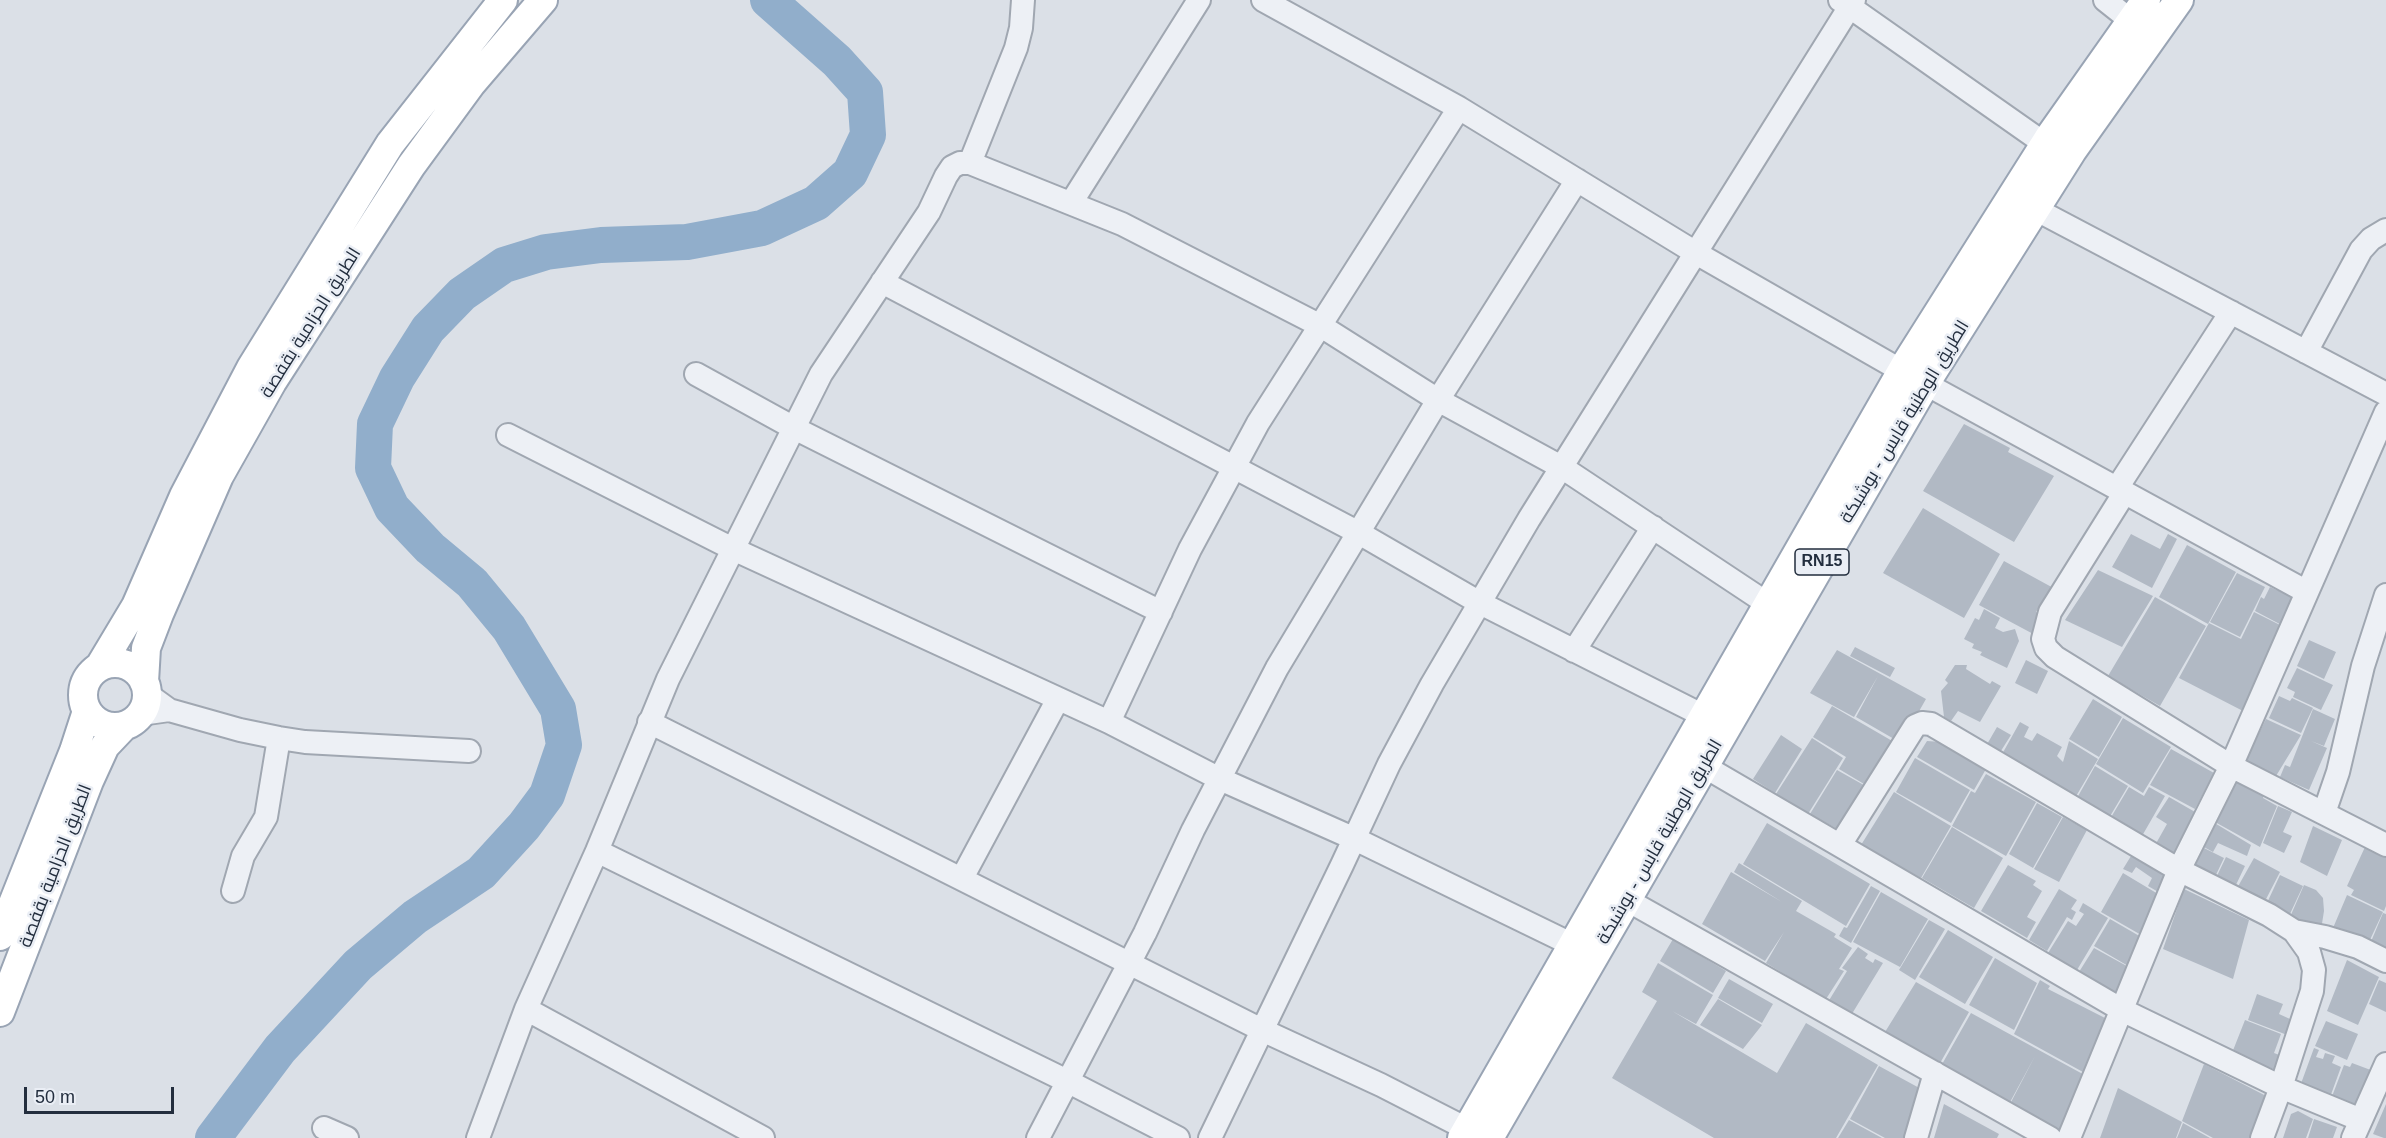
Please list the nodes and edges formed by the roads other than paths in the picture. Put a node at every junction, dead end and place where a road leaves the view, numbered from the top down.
1 (503, 0) edge
2 (543, 0) edge
3 (1023, 0) edge
4 (1199, 0) edge
5 (1263, 0) edge
6 (2105, 0) edge
7 (2179, 0) edge
8 (1848, 2) edge
9 (2143, 19) edge
10 (1459, 108) junction
11 (2045, 144) junction
12 (970, 164) junction
13 (1577, 180) junction
14 (1071, 203) junction
15 (2035, 209) junction
16 (2386, 230) edge
17 (1696, 253) junction
18 (882, 282) junction
19 (2231, 312) junction
20 (1321, 326) junction
21 (2306, 352) junction
22 (696, 374) dead end
23 (1914, 377) junction
24 (2386, 394) edge
25 (1438, 400) junction
26 (2386, 412) edge
27 (794, 428) junction
28 (508, 435) dead end
29 (1233, 467) junction
30 (1563, 468) junction
31 (2121, 490) junction
32 (1653, 527) junction
33 (1359, 533) junction
34 (733, 549) junction
35 (2307, 592) junction
36 (2386, 595) edge
37 (1480, 603) junction
38 (1768, 604) junction
39 (1161, 612) junction
40 (1574, 651) junction
41 (100, 666) junction
42 (1058, 699) junction
43 (145, 705) junction
44 (87, 711) junction
45 (1704, 716) junction
46 (649, 722) junction
47 (1109, 722) junction
48 (279, 738) junction
49 (469, 751) dead end
50 (1693, 760) junction
51 (2231, 766) junction
52 (1220, 779) junction
53 (2324, 813) junction
54 (1355, 839) junction
55 (1840, 845) junction
56 (2386, 845) edge
57 (597, 851) junction
58 (2179, 870) junction
59 (962, 878) junction
60 (233, 891) dead end
61 (1627, 900) junction
62 (2294, 931) junction
63 (0, 936) edge
64 (1573, 945) junction
65 (2386, 961) edge
66 (1130, 962) junction
67 (526, 1009) junction
68 (2122, 1010) junction
69 (0, 1012) edge
70 (1262, 1030) junction
71 (2386, 1064) edge
72 (1935, 1073) junction
73 (1069, 1082) junction
74 (2282, 1087) junction
75 (324, 1128) dead end
76 (2359, 1132) edge
77 (1472, 1135) edge
78 (347, 1138) edge
79 (478, 1138) edge
80 (763, 1138) edge
81 (1038, 1138) edge
82 (1178, 1138) edge
83 (1210, 1138) edge
84 (1916, 1138) edge
85 (2050, 1138) edge
86 (2068, 1138) edge
87 (2262, 1138) edge

1 - 41 main road, الطريق الحزامية بقفصة
2 - 43 main road, الطريق الحزامية بقفصة
3 - 12 street
4 - 14 street
5 - 10 street
6 - 9 street
7 - 9 main road, الطريق الوطنية قابس - بوشبكة / RN15
8 - 11 street
8 - 17 street
9 - 11 main road, الطريق الوطنية قابس - بوشبكة / RN15
9 - 15 main road, الطريق الوطنية قابس - بوشبكة / RN15
10 - 13 street
10 - 20 street
11 - 23 main road, الطريق الوطنية قابس - بوشبكة / RN15
12 - 14 street
12 - 18 street
13 - 17 street
13 - 25 street
14 - 20 street
15 - 19 street
15 - 23 main road, الطريق الوطنية قابس - بوشبكة / RN15
16 - 21 street
17 - 23 street
17 - 30 street
18 - 27 street
18 - 29 street
19 - 21 street
19 - 31 street
20 - 25 street
20 - 29 street
21 - 24 street
22 - 27 street
23 - 31 street
23 - 38 main road, الطريق الوطنية قابس - بوشبكة / RN15
23 - 50 main road, الطريق الوطنية قابس - بوشبكة / RN15
25 - 30 street
25 - 33 street
26 - 35 street
27 - 34 street
27 - 39 street
28 - 34 street
29 - 33 street
29 - 39 street
30 - 32 street
30 - 37 street
31 - 35 street
31 - 51 street
32 - 38 street
32 - 40 street
33 - 37 street
33 - 52 street
34 - 42 street
34 - 46 street
35 - 51 street
36 - 53 street
37 - 40 street
37 - 54 street
38 - 45 main road, الطريق الوطنية قابس - بوشبكة / RN15
39 - 47 street
40 - 45 street
41 - 43 main road
41 - 44 main road
42 - 47 street
42 - 59 street
43 - 44 main road
43 - 48 street
43 - 69 main road, الطريق الحزامية بقفصة
44 - 63 main road, الطريق الحزامية بقفصة
45 - 50 main road, الطريق الوطنية قابس - بوشبكة / RN15
46 - 57 street
46 - 59 street
47 - 52 street
48 - 49 street
48 - 60 street
50 - 55 street
50 - 61 main road, الطريق الوطنية قابس - بوشبكة / RN15
50 - 64 main road, الطريق الوطنية قابس - بوشبكة / RN15
51 - 53 street
51 - 58 street
52 - 54 street
52 - 66 street
53 - 56 street
54 - 64 street
54 - 70 street
55 - 58 street
55 - 68 street
57 - 67 street
57 - 73 street
58 - 62 street
58 - 68 street
59 - 66 street
61 - 72 street
61 - 77 main road, الطريق الوطنية قابس - بوشبكة / RN15
62 - 65 street
62 - 74 street
64 - 77 main road, الطريق الوطنية قابس - بوشبكة / RN15
66 - 70 street
66 - 73 street
67 - 79 street
67 - 80 street
68 - 74 street
68 - 86 street
70 - 77 street
70 - 83 street
71 - 76 street
72 - 84 street
72 - 85 street
73 - 81 street
73 - 82 street
74 - 76 street
74 - 87 street
75 - 78 street

